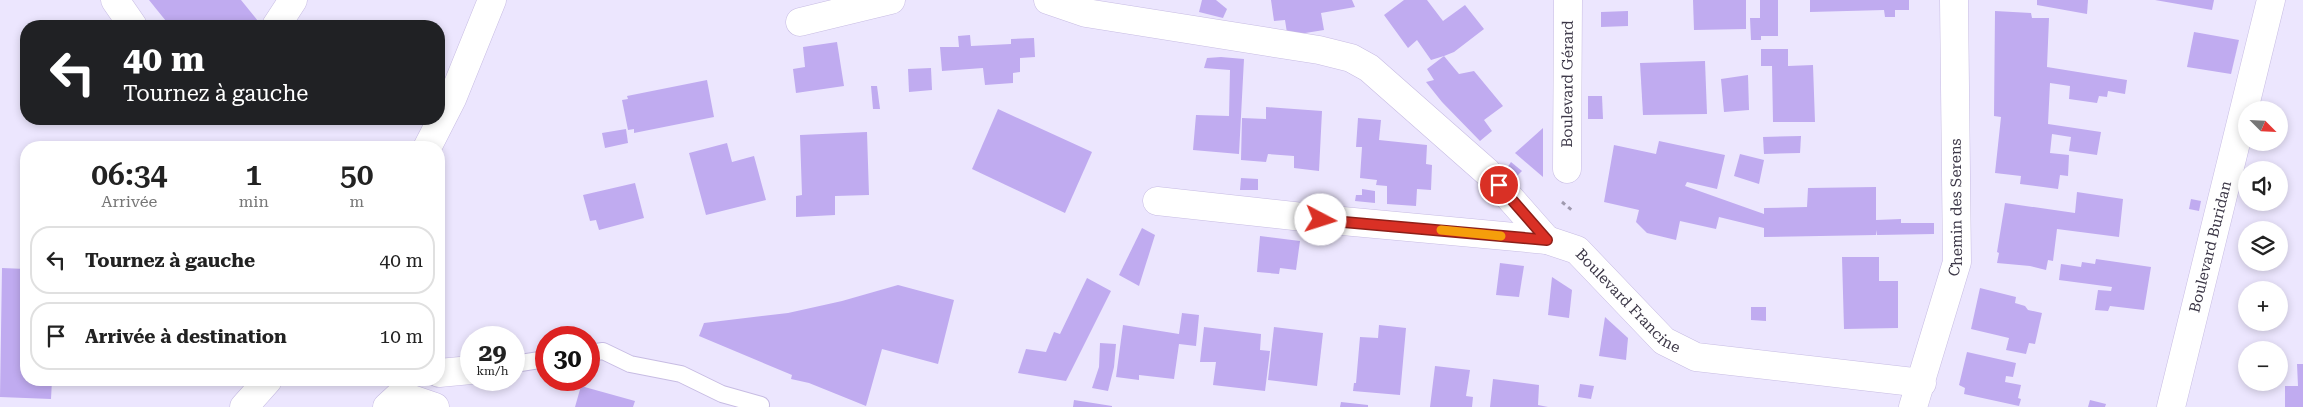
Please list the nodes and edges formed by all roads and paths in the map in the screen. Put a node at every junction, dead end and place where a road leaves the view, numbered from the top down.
1 (115, 0) edge
2 (293, 0) edge
3 (492, 0) edge
4 (891, 0) edge
5 (1048, 0) edge
6 (1568, 0) edge
7 (1954, 0) edge
8 (2270, 0) edge
9 (129, 20) edge
10 (280, 20) edge
11 (800, 22) dead end
12 (445, 113) edge
13 (439, 125) edge
14 (431, 141) edge
15 (1567, 169) dead end
16 (1158, 201) dead end
17 (1547, 240) junction
18 (600, 351) edge
19 (460, 371) edge
20 (445, 372) edge
21 (263, 386) edge
22 (415, 386) edge
23 (1917, 395) edge
24 (393, 401) edge
25 (762, 405) dead end
26 (244, 407) edge
27 (434, 407) edge
28 (2171, 407) edge

1 - 9 street
2 - 10 street
3 - 12 street
4 - 11 street
5 - 17 street
6 - 15 street, Boulevard Gérard
7 - 23 street, Chemin des Serens
8 - 28 street, Boulevard Buridan
13 - 14 street
16 - 17 street, Boulevard Francine
17 - 23 street, Boulevard Francine
18 - 25 lane
19 - 20 street
21 - 26 street
22 - 24 street
24 - 27 street

